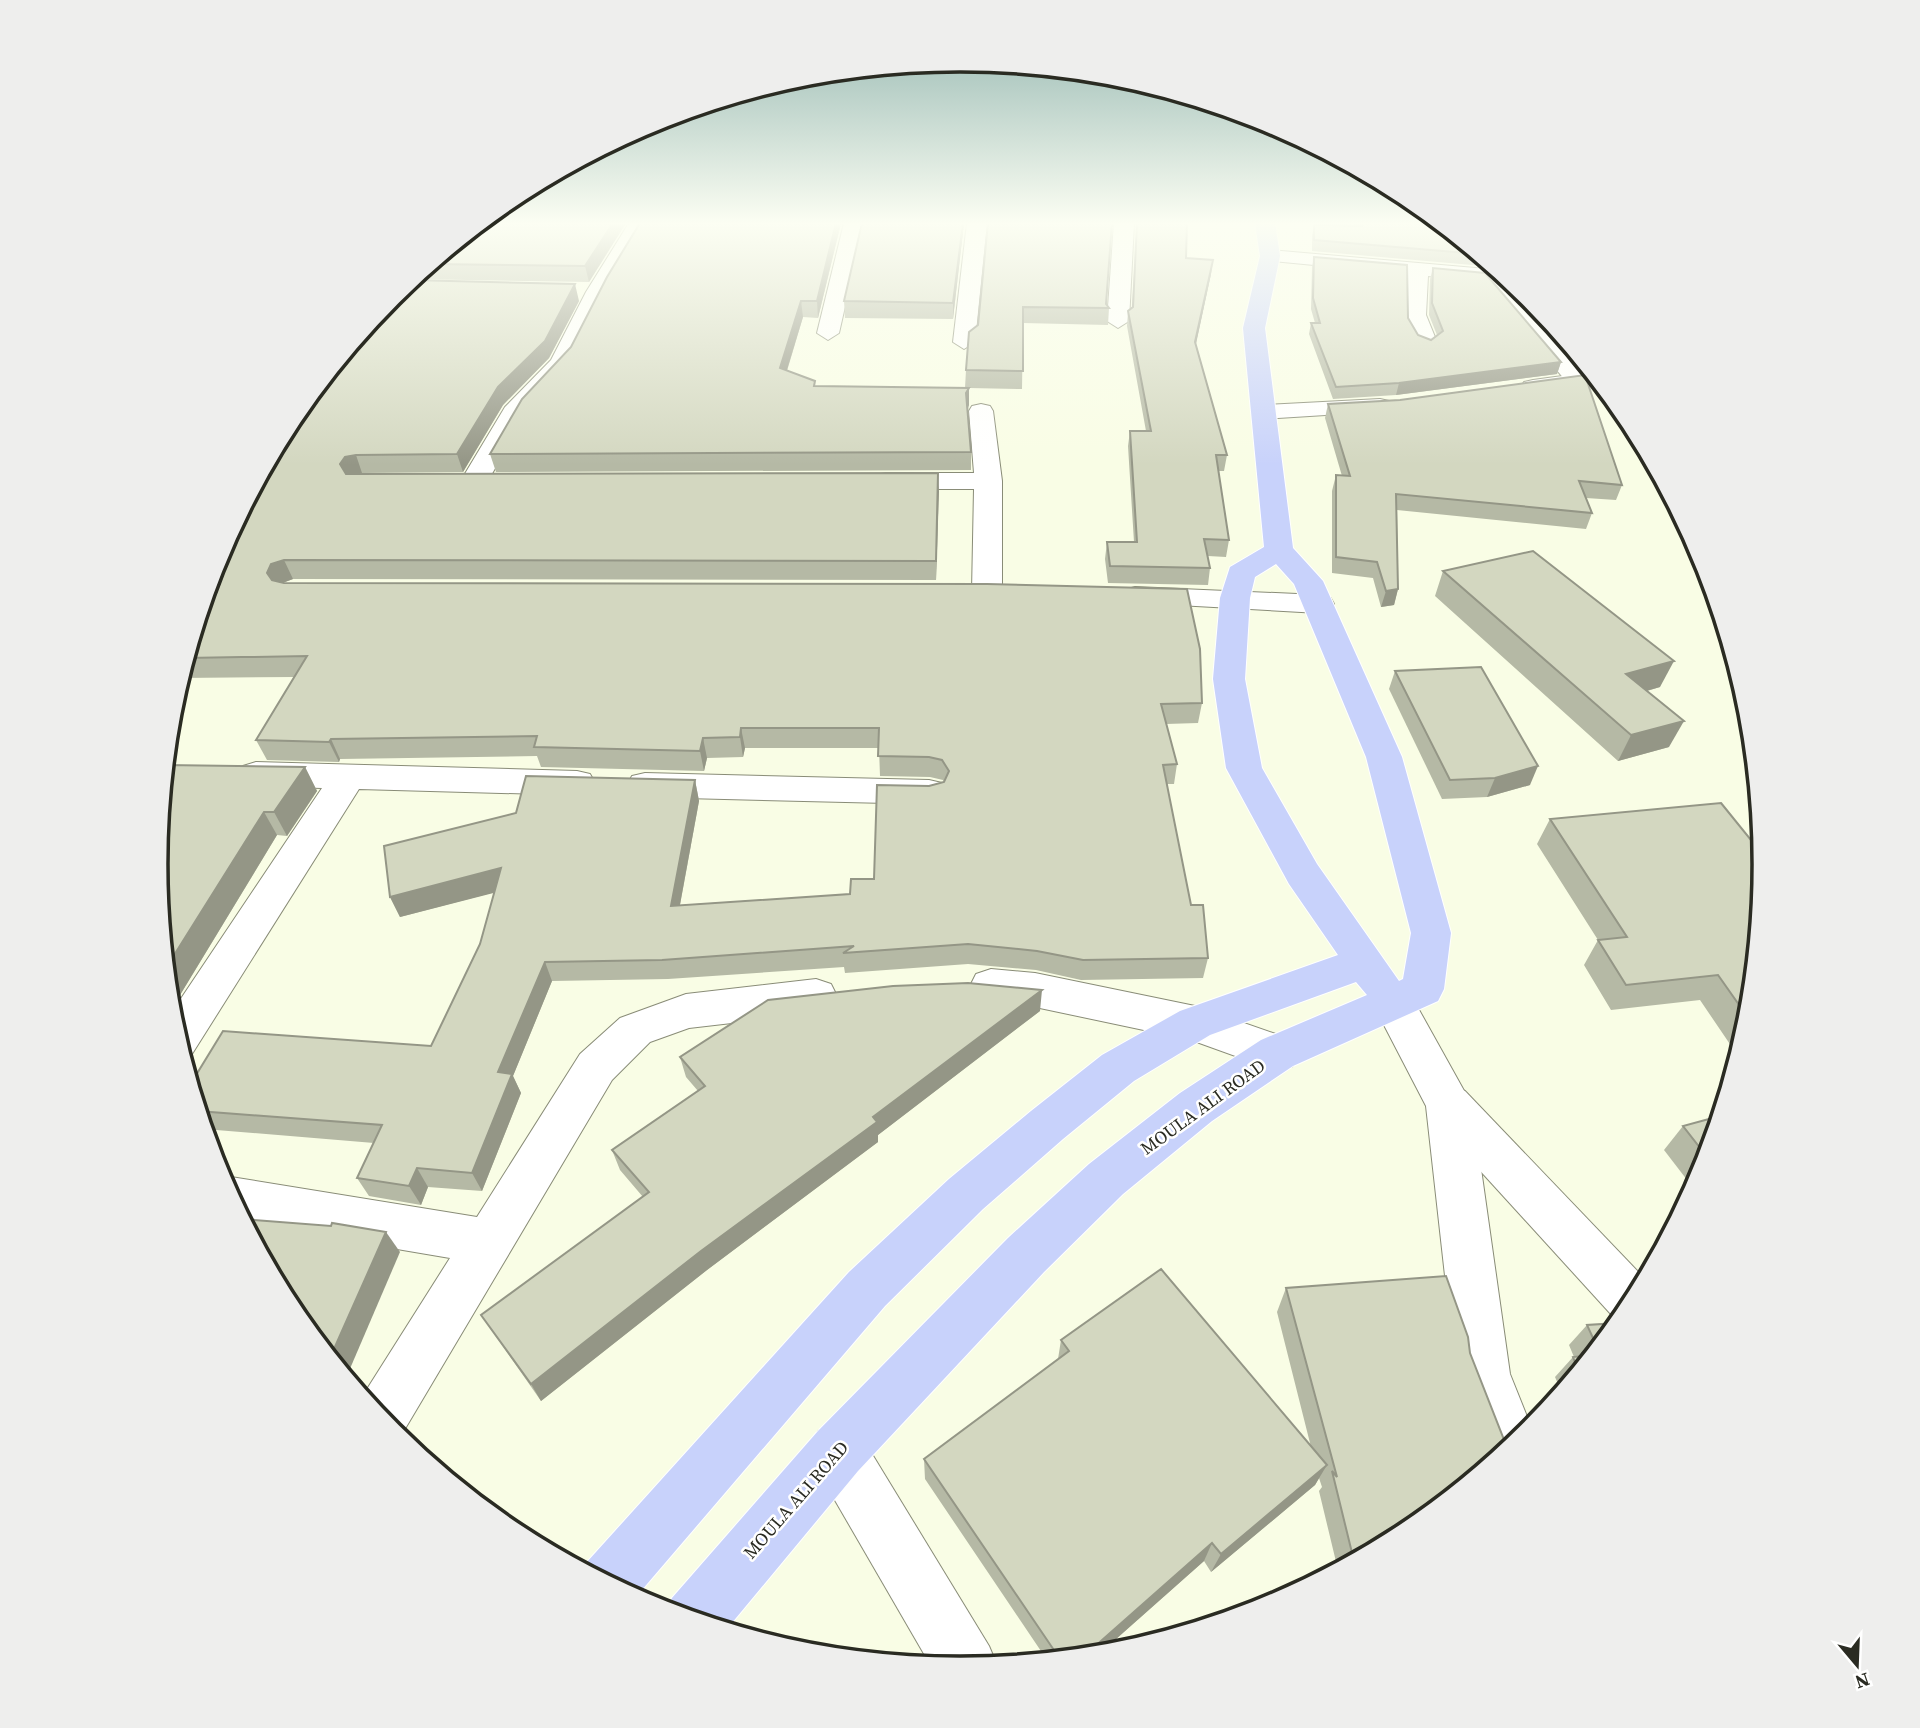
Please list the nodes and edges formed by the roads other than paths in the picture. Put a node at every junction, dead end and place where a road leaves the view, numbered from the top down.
1 (591, 304) edge
2 (835, 304) edge
3 (969, 304) edge
4 (1119, 304) edge
5 (1259, 304) edge
6 (1416, 304) edge
7 (1118, 321) dead end
8 (1546, 331) edge
9 (828, 333) dead end
10 (964, 342) dead end
11 (1426, 342) edge
12 (1574, 364) edge
13 (1588, 380) edge
14 (1513, 390) edge
15 (1409, 403) edge
16 (981, 411) dead end
17 (1264, 412) junction
18 (863, 481) edge
19 (988, 481) junction
20 (446, 482) edge
21 (474, 482) junction
22 (502, 482) edge
23 (1279, 550) junction
24 (987, 592) edge
25 (1111, 595) edge
26 (1235, 598) junction
27 (1319, 604) junction
28 (217, 774) edge
29 (348, 777) junction
30 (929, 792) edge
31 (1365, 962) junction
32 (955, 985) edge
33 (852, 992) edge
34 (1393, 1002) junction
35 (1195, 1023) junction
36 (185, 1028) edge
37 (1277, 1054) junction
38 (1449, 1105) junction
39 (243, 1201) edge
40 (490, 1242) junction
41 (1625, 1294) edge
42 (386, 1409) edge
43 (1507, 1436) edge
44 (838, 1451) junction
45 (614, 1577) edge
46 (701, 1612) edge
47 (960, 1656) edge

1 - 21 street
2 - 9 street
3 - 10 street
4 - 7 street
5 - 17 main road
6 - 11 street
8 - 12 street
13 - 14 street
15 - 17 street
16 - 19 street
17 - 23 main road
18 - 19 street
19 - 24 street
20 - 21 street
21 - 22 street
23 - 26 main road
23 - 27 main road, MOULA ALI ROAD
25 - 26 street
26 - 27 street
26 - 31 main road
27 - 34 main road, MOULA ALI ROAD
28 - 29 street
29 - 30 street
29 - 36 street
31 - 34 main road
31 - 35 main road
32 - 35 street
33 - 40 street
34 - 37 main road, MOULA ALI ROAD
34 - 38 street
35 - 37 street
35 - 45 main road
37 - 44 main road, MOULA ALI ROAD
38 - 41 street
38 - 43 street
39 - 40 street
40 - 42 street
44 - 46 main road, MOULA ALI ROAD
44 - 47 street

